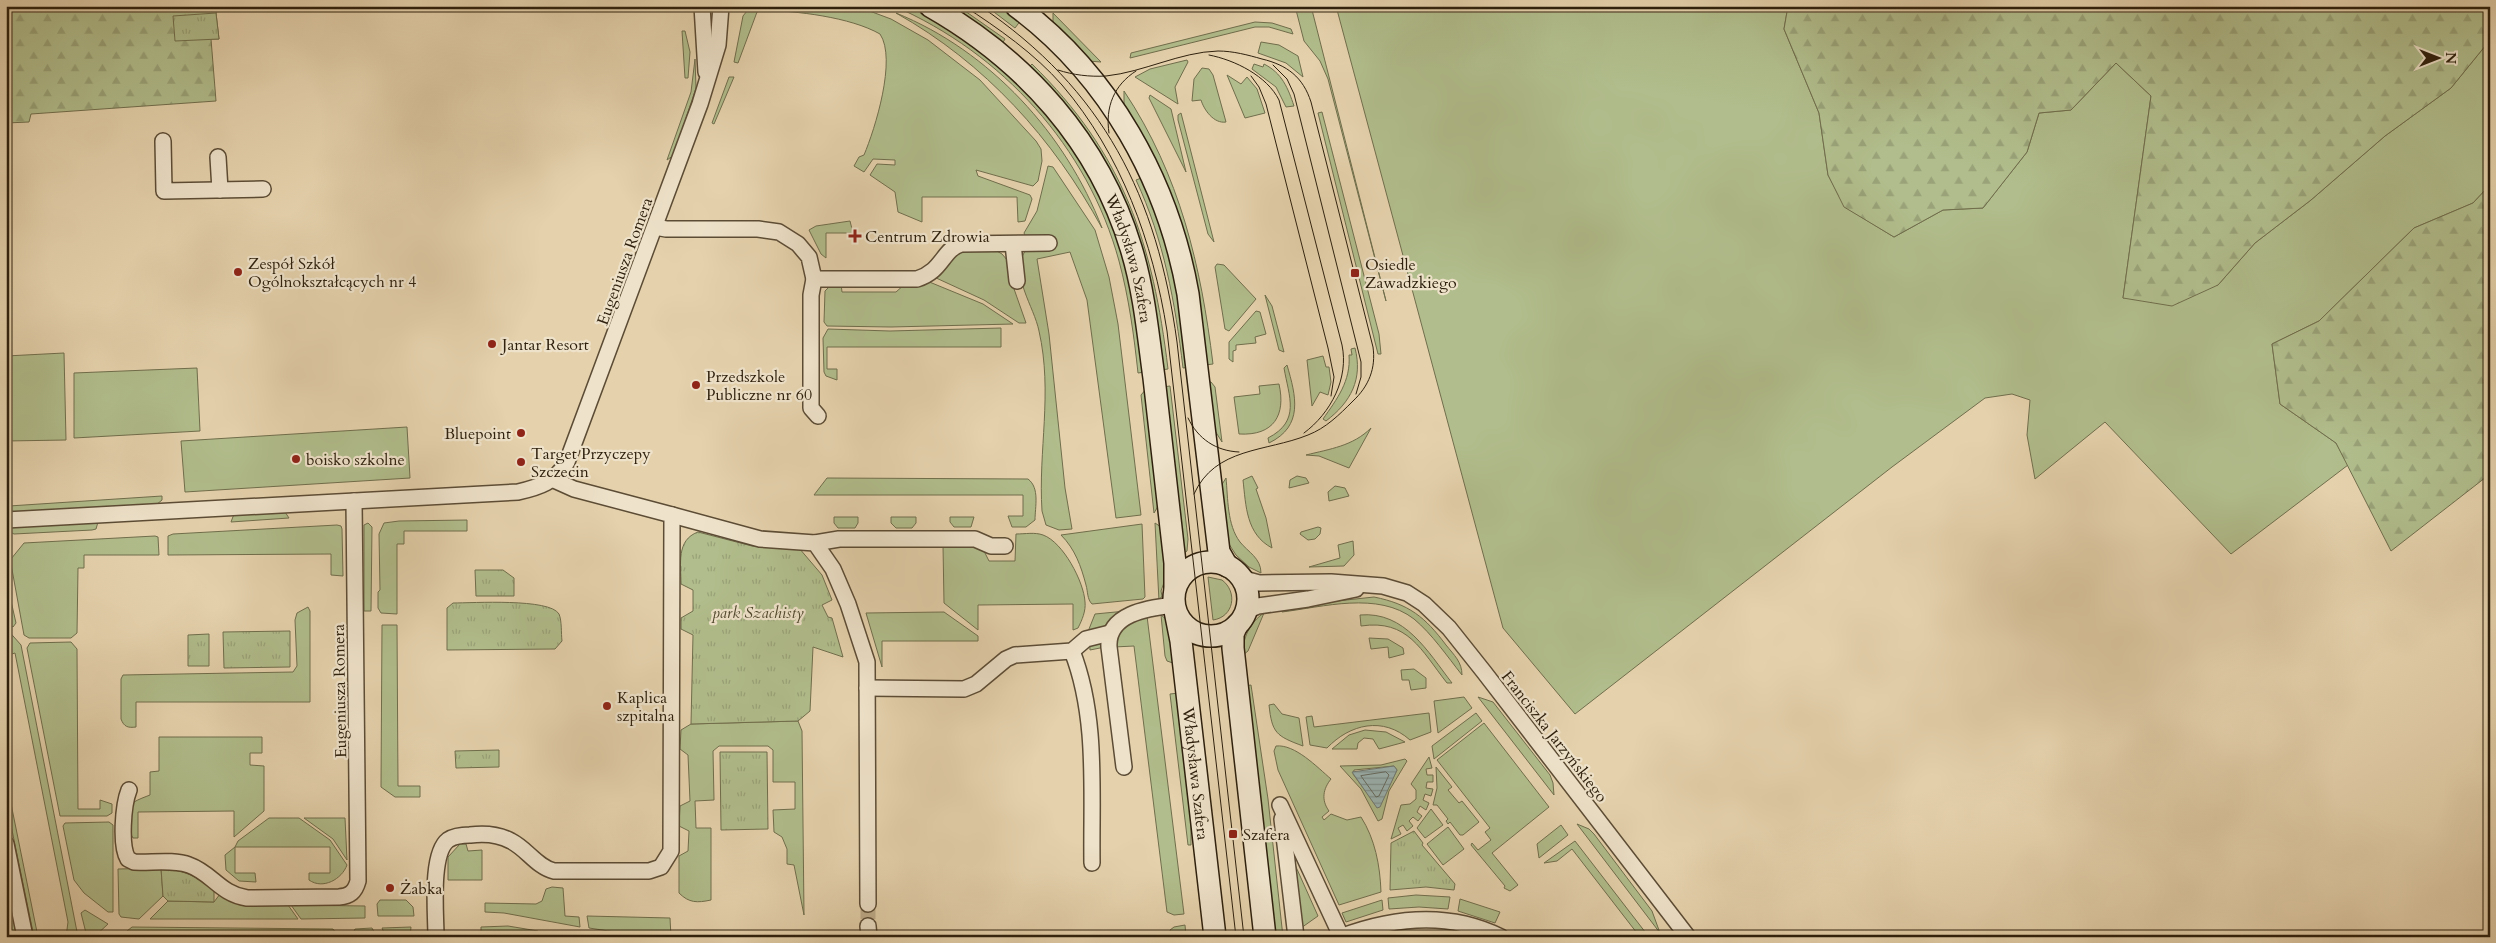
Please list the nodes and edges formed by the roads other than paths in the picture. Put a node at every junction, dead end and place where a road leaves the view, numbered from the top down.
1 (702, 6) edge
2 (721, 6) edge
3 (930, 6) edge
4 (1016, 6) edge
5 (707, 77) junction
6 (163, 142) dead end
7 (218, 157) dead end
8 (263, 189) dead end
9 (220, 190) junction
10 (655, 227) junction
11 (1048, 243) dead end
12 (1013, 244) junction
13 (814, 279) junction
14 (1017, 281) dead end
15 (818, 416) dead end
16 (554, 480) junction
17 (354, 501) junction
18 (672, 515) junction
19 (6, 520) edge
20 (815, 543) junction
21 (1005, 546) dead end
22 (1232, 569) junction
23 (1373, 585) junction
24 (1175, 601) junction
25 (1240, 621) junction
26 (1110, 633) junction
27 (1072, 651) junction
28 (867, 688) junction
29 (1124, 767) dead end
30 (129, 790) dead end
31 (6, 844) edge
32 (1092, 863) dead end
33 (868, 904) tunnel mouth
34 (1391, 929) edge
35 (25, 937) edge
36 (436, 937) edge
37 (1215, 937) edge
38 (1265, 937) edge
39 (1296, 937) edge
40 (1340, 937) edge
41 (1501, 937) edge
42 (1688, 937) edge

1 - 5 street, Eugeniusza Romera
2 - 5 street, Eugeniusza Romera
3 - 24 main road, Władysława Szafera
4 - 22 main road
5 - 10 street, Eugeniusza Romera
6 - 9 street
7 - 9 street
8 - 9 street
10 - 13 street
10 - 16 street, Eugeniusza Romera
11 - 12 street
12 - 13 street
12 - 14 street
13 - 15 street
16 - 17 street
16 - 18 street
17 - 19 street
17 - 30 street, Eugeniusza Romera
18 - 20 street
18 - 36 street
20 - 21 street
20 - 28 street
22 - 23 street, Franciszka Jarzyńskiego
22 - 24 main road
22 - 25 main road
23 - 25 street, Franciszka Jarzyńskiego
23 - 42 street, Franciszka Jarzyńskiego
24 - 25 main road
24 - 26 street
24 - 37 main road, Władysława Szafera
25 - 38 main road
26 - 27 street
26 - 29 street
27 - 28 street
27 - 32 street
28 - 33 street
31 - 35 street
34 - 40 street
34 - 41 street
39 - 40 street

